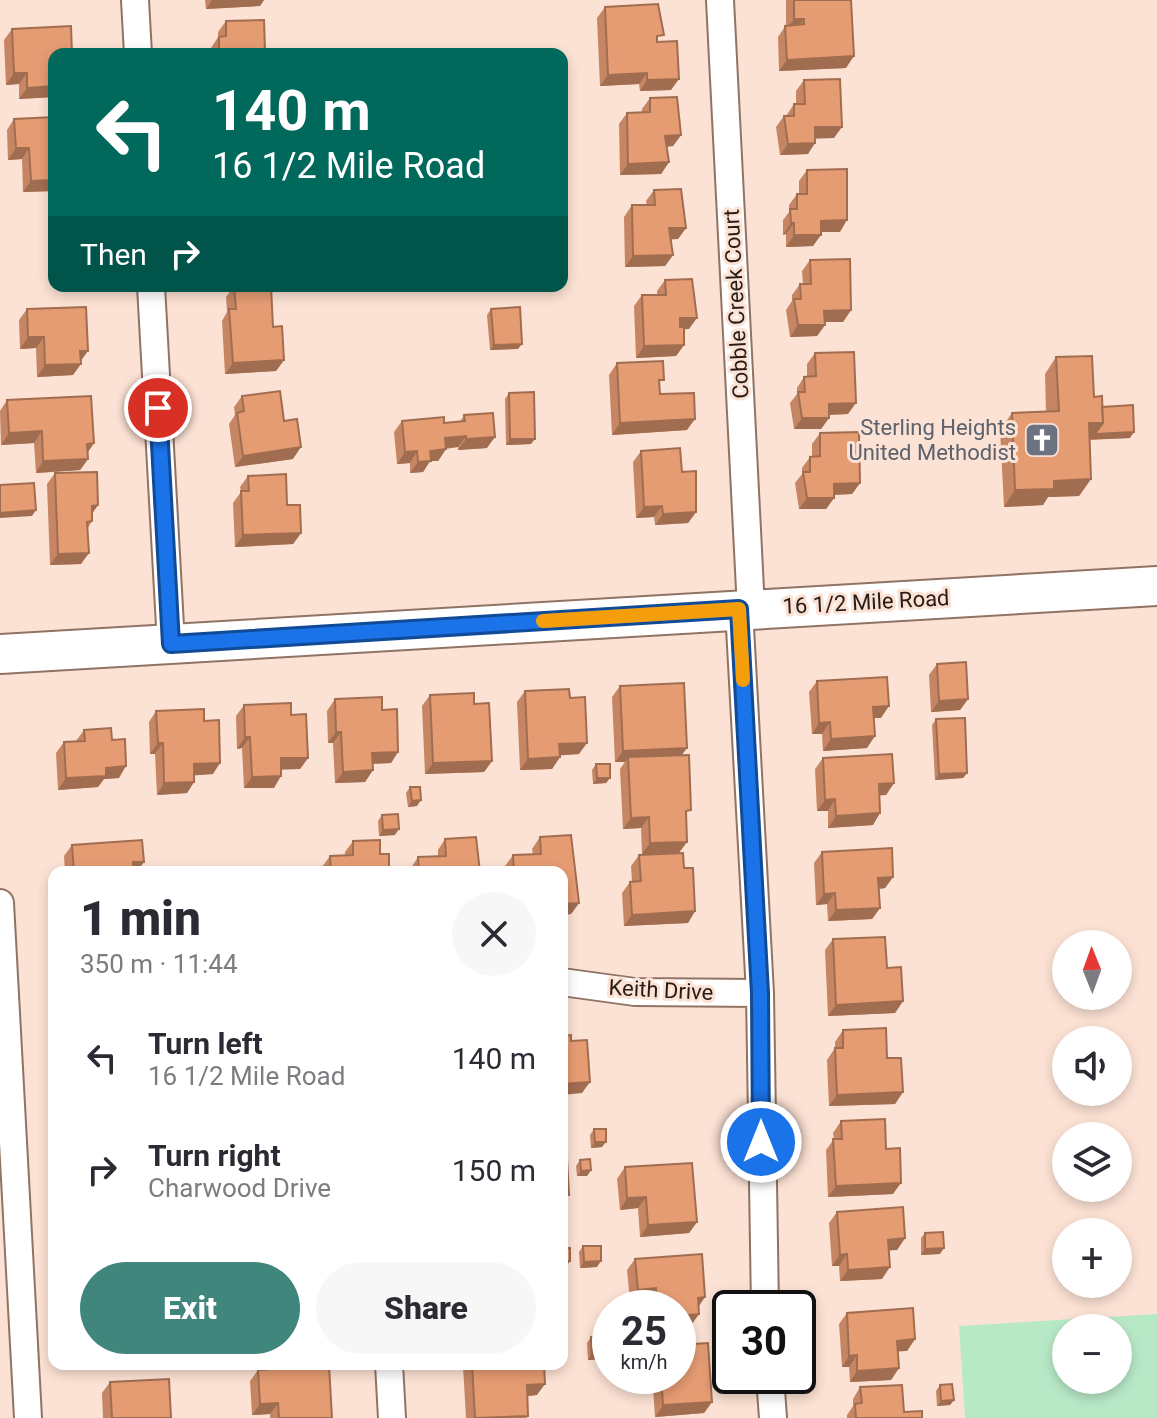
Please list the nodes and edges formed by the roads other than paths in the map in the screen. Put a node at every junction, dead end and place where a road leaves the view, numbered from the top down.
1 (135, 0) edge
2 (720, 0) edge
3 (138, 48) edge
4 (151, 292) edge
5 (1157, 586) edge
6 (745, 609) junction
7 (171, 644) junction
8 (0, 654) edge
9 (0, 903) edge
10 (568, 983) edge
11 (760, 993) junction
12 (765, 1290) edge
13 (389, 1370) edge
14 (771, 1394) edge
15 (28, 1418) edge
16 (392, 1418) edge
17 (773, 1418) edge

1 - 3 street
2 - 6 street, Cobble Creek Court
4 - 7 street
5 - 6 street, 16 1/2 Mile Road
6 - 7 street, 16 1/2 Mile Road
6 - 11 street, Cobble Creek Court
7 - 8 street, 16 1/2 Mile Road
9 - 15 street
10 - 11 street, Keith Drive
11 - 12 street, Cobble Creek Court
13 - 16 street
14 - 17 street

